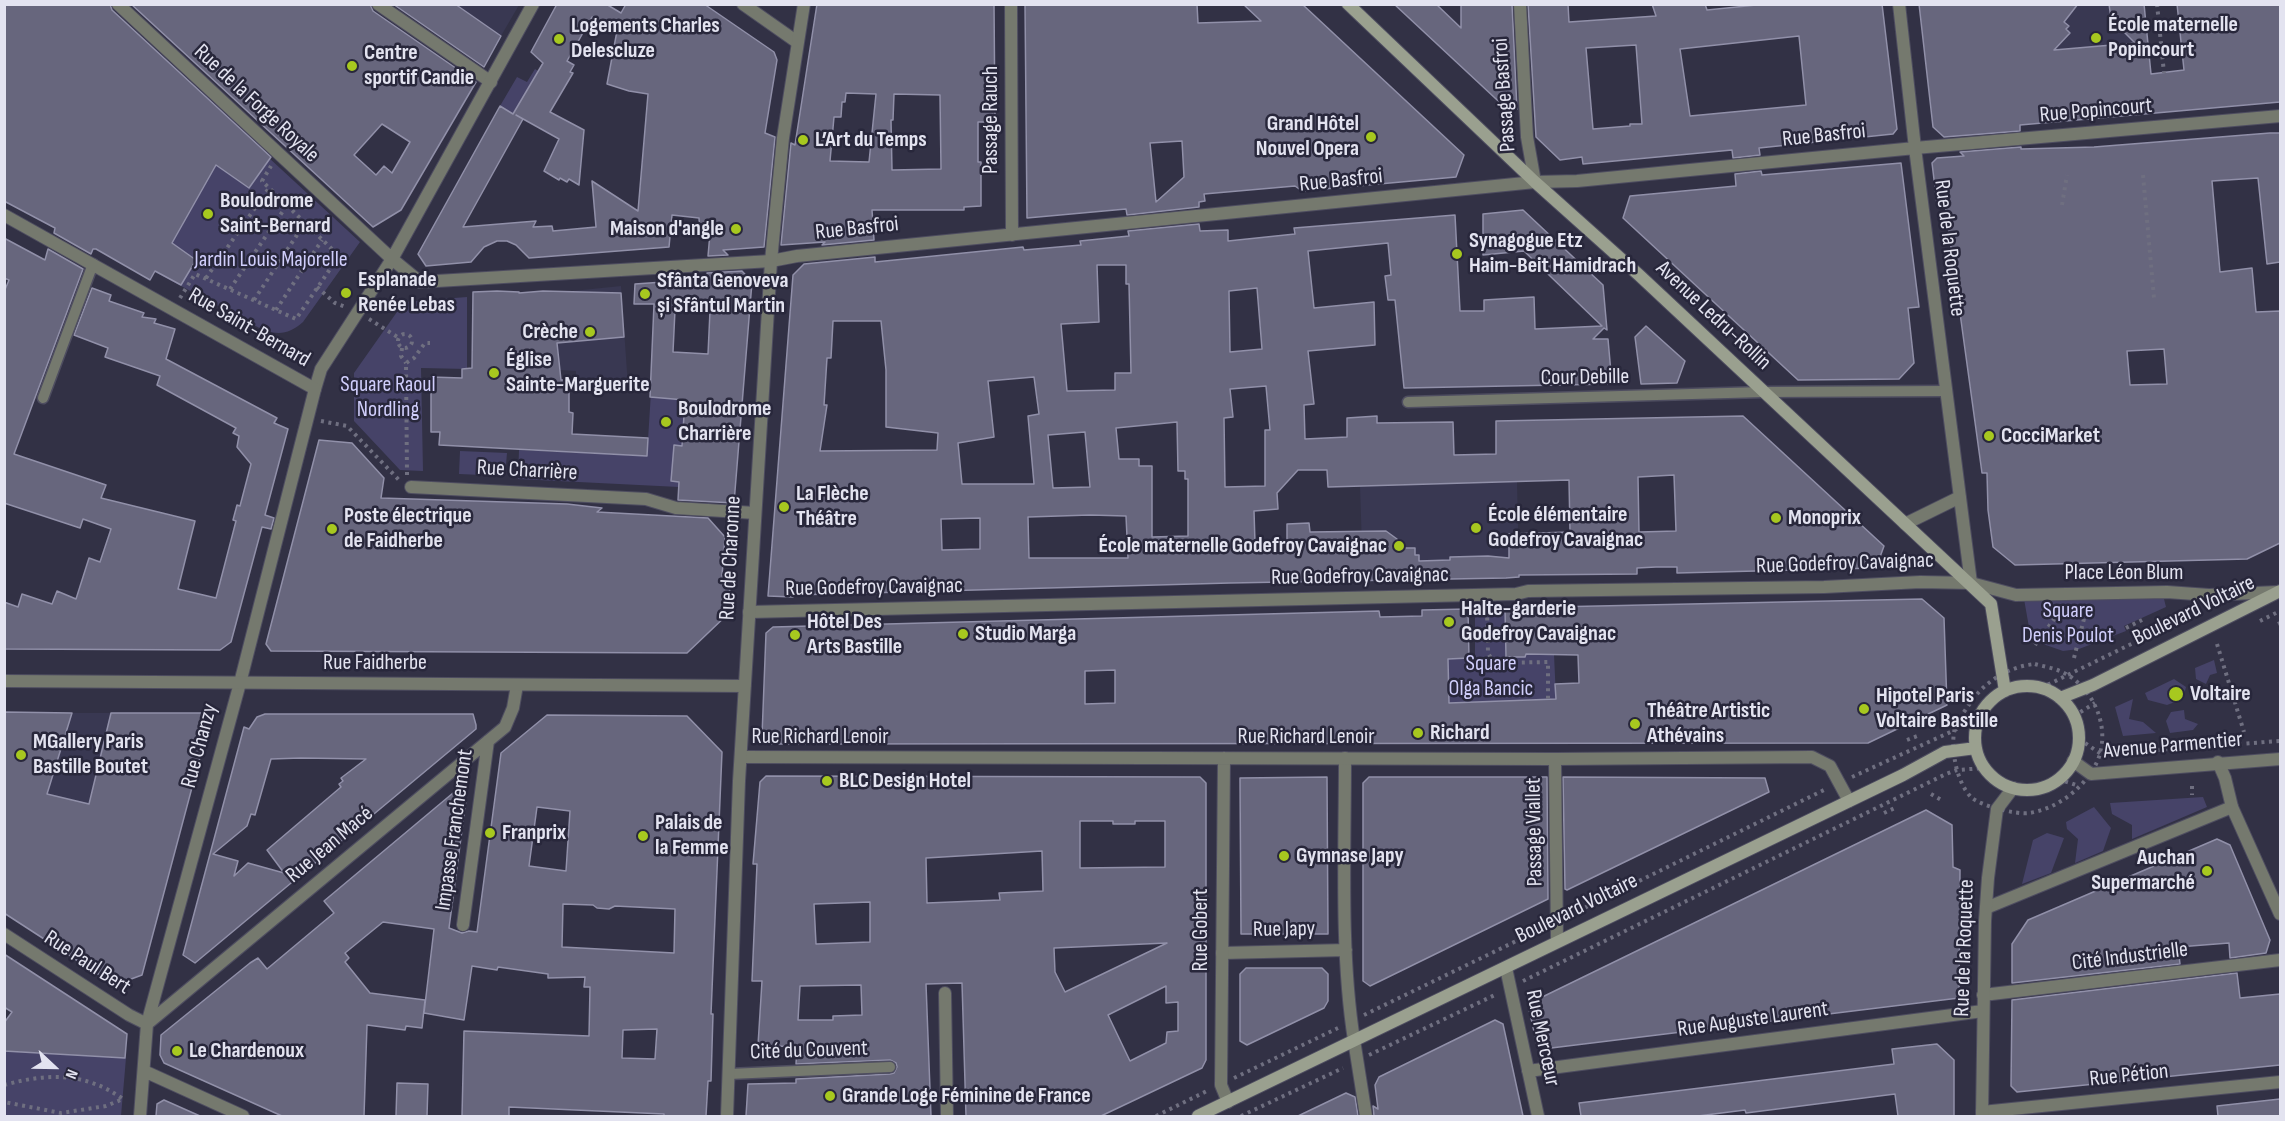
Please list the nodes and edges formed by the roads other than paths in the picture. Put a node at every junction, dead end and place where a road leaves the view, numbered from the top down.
1 (118, 4) edge
2 (378, 4) edge
3 (533, 4) edge
4 (743, 4) edge
5 (804, 4) edge
6 (1011, 4) edge
7 (1348, 4) edge
8 (1520, 4) edge
9 (1899, 4) edge
10 (797, 42) junction
11 (491, 82) junction
12 (2280, 116) edge
13 (1915, 148) junction
14 (1535, 182) junction
15 (4, 215) edge
16 (1012, 235) junction
17 (392, 259) junction
18 (771, 261) junction
19 (93, 264) junction
20 (315, 389) junction
21 (1946, 391) junction
22 (1763, 392) junction
23 (43, 398) dead end
24 (1408, 402) dead end
25 (409, 485) road end
26 (1960, 497) junction
27 (755, 513) junction
28 (1905, 524) junction
29 (1971, 583) junction
30 (2279, 592) edge
31 (749, 612) junction
32 (4, 681) edge
33 (240, 683) junction
34 (517, 685) junction
35 (745, 686) junction
36 (2005, 691) junction
37 (2060, 698) junction
38 (488, 741) junction
39 (1976, 748) junction
40 (741, 757) junction
41 (1224, 758) junction
42 (1345, 758) junction
43 (1555, 759) junction
44 (2280, 759) edge
45 (2073, 761) junction
46 (2218, 762) junction
47 (2013, 788) junction
48 (1849, 801) junction
49 (2232, 807) junction
50 (1986, 908) junction
51 (2280, 914) edge
52 (463, 925) dead end
53 (4, 934) edge
54 (1557, 942) junction
55 (1346, 950) junction
56 (1222, 953) junction
57 (2280, 960) edge
58 (1506, 968) junction
59 (945, 993) dead end
60 (1983, 995) junction
61 (1983, 1011) junction
62 (147, 1024) junction
63 (1354, 1041) junction
64 (890, 1067) dead end
65 (144, 1071) junction
66 (1528, 1071) junction
67 (729, 1074) junction
68 (2280, 1082) edge
69 (1228, 1102) junction
70 (2016, 1113) edge
71 (1982, 1114) edge
72 (140, 1116) edge
73 (243, 1116) edge
74 (727, 1116) edge
75 (948, 1116) edge
76 (1198, 1116) edge
77 (1366, 1116) edge
78 (1538, 1116) edge

1 - 17 street, Rue de la Forge Royale
2 - 11 street
3 - 11 street, Rue Saint-Bernard
4 - 10 street
5 - 10 street, Rue de Charonne
6 - 16 street, Passage Rauch
7 - 14 main road, Avenue Ledru-Rollin
8 - 14 street, Passage Basfroi
9 - 13 street, Rue de la Roquette
10 - 18 street, Rue de Charonne
11 - 17 street, Rue Saint-Bernard
12 - 13 street, Rue Popincourt
13 - 14 street, Rue Basfroi
13 - 21 street, Rue de la Roquette
14 - 16 street, Rue Basfroi
14 - 22 main road, Avenue Ledru-Rollin
15 - 19 street, Rue Saint-Bernard
16 - 18 street, Rue Basfroi
17 - 18 street
17 - 20 street, Rue Saint-Bernard
18 - 27 street, Rue de Charonne
19 - 20 street, Rue Saint-Bernard
19 - 23 lane
20 - 33 street, Rue Chanzy
21 - 22 lane, Cour Debille
21 - 26 street, Rue de la Roquette
22 - 24 lane, Cour Debille
22 - 28 main road, Avenue Ledru-Rollin
25 - 27 street, Rue Charrière
26 - 28 street
26 - 29 street, Rue de la Roquette
27 - 31 street, Rue de Charonne
28 - 29 main road, Avenue Ledru-Rollin
29 - 30 street, Place Léon Blum
29 - 31 street, Rue Godefroy Cavaignac
29 - 36 main road
30 - 37 main road, Boulevard Voltaire
31 - 35 street, Rue de Charonne
32 - 33 street, Rue Faidherbe
33 - 34 street, Rue Faidherbe
33 - 62 street, Rue Chanzy
34 - 35 street, Rue Faidherbe
34 - 38 street, Rue Jean Macé
35 - 40 street, Rue de Charonne
36 - 37 main road
36 - 39 main road
37 - 45 main road
38 - 52 street, Impasse Franchemont
38 - 62 street, Rue Jean Macé
39 - 47 main road
39 - 48 main road, Boulevard Voltaire
40 - 41 street, Rue Richard Lenoir
40 - 67 street, Rue de Charonne
41 - 42 street, Rue Richard Lenoir
41 - 56 street, Rue Gobert
42 - 43 street, Rue Richard Lenoir
42 - 55 street
43 - 48 street, Rue Richard Lenoir
43 - 54 street, Passage Viallet
44 - 46 street, Avenue Parmentier
45 - 46 street, Avenue Parmentier
45 - 47 main road
46 - 49 street
47 - 50 street, Rue de la Roquette
48 - 54 main road, Boulevard Voltaire
49 - 50 street
49 - 51 street
50 - 60 street, Rue de la Roquette
53 - 62 street, Rue Paul Bert
54 - 58 main road, Boulevard Voltaire
55 - 56 street, Rue Japy
55 - 63 street
56 - 69 street, Rue Gobert
57 - 60 street, Cité Industrielle
58 - 63 main road, Boulevard Voltaire
58 - 66 street, Rue Mercœur
59 - 75 street
60 - 61 street, Rue de la Roquette
61 - 66 street, Rue Auguste Laurent
61 - 71 street, Rue de la Roquette
62 - 65 street, Rue Chanzy
63 - 69 main road, Boulevard Voltaire
63 - 77 street
64 - 67 lane, Cité du Couvent
65 - 72 street, Rue Chanzy
65 - 73 street
66 - 78 street, Rue Mercœur
67 - 74 street, Rue de Charonne
68 - 70 street, Rue Pétion
69 - 76 main road, Boulevard Voltaire
70 - 71 street, Rue Pétion

